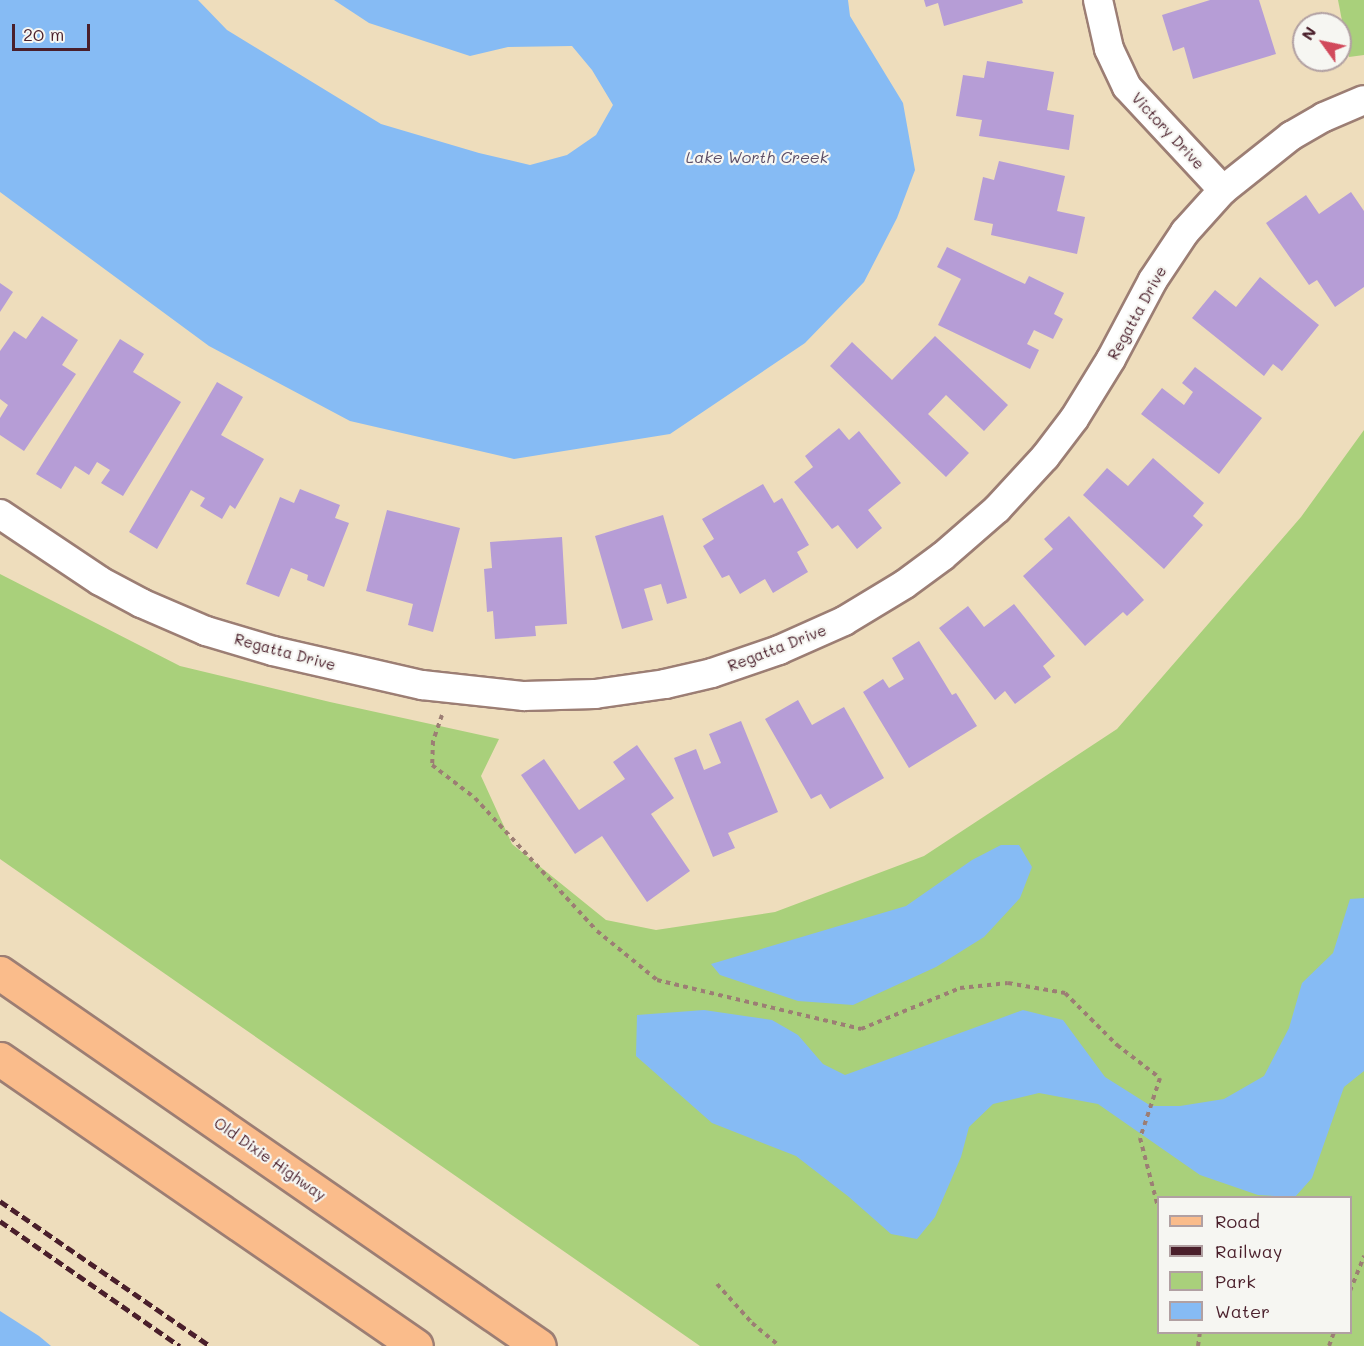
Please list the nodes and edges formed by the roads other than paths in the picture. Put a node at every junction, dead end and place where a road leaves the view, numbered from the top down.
1 (1098, 0) edge
2 (1364, 99) edge
3 (1224, 190) junction
4 (0, 514) edge
5 (0, 973) edge
6 (0, 1059) edge
7 (416, 1346) edge
8 (539, 1346) edge

1 - 3 street, Victory Drive
2 - 3 street, Regatta Drive
3 - 4 street, Regatta Drive
5 - 8 main road, Old Dixie Highway
6 - 7 main road

